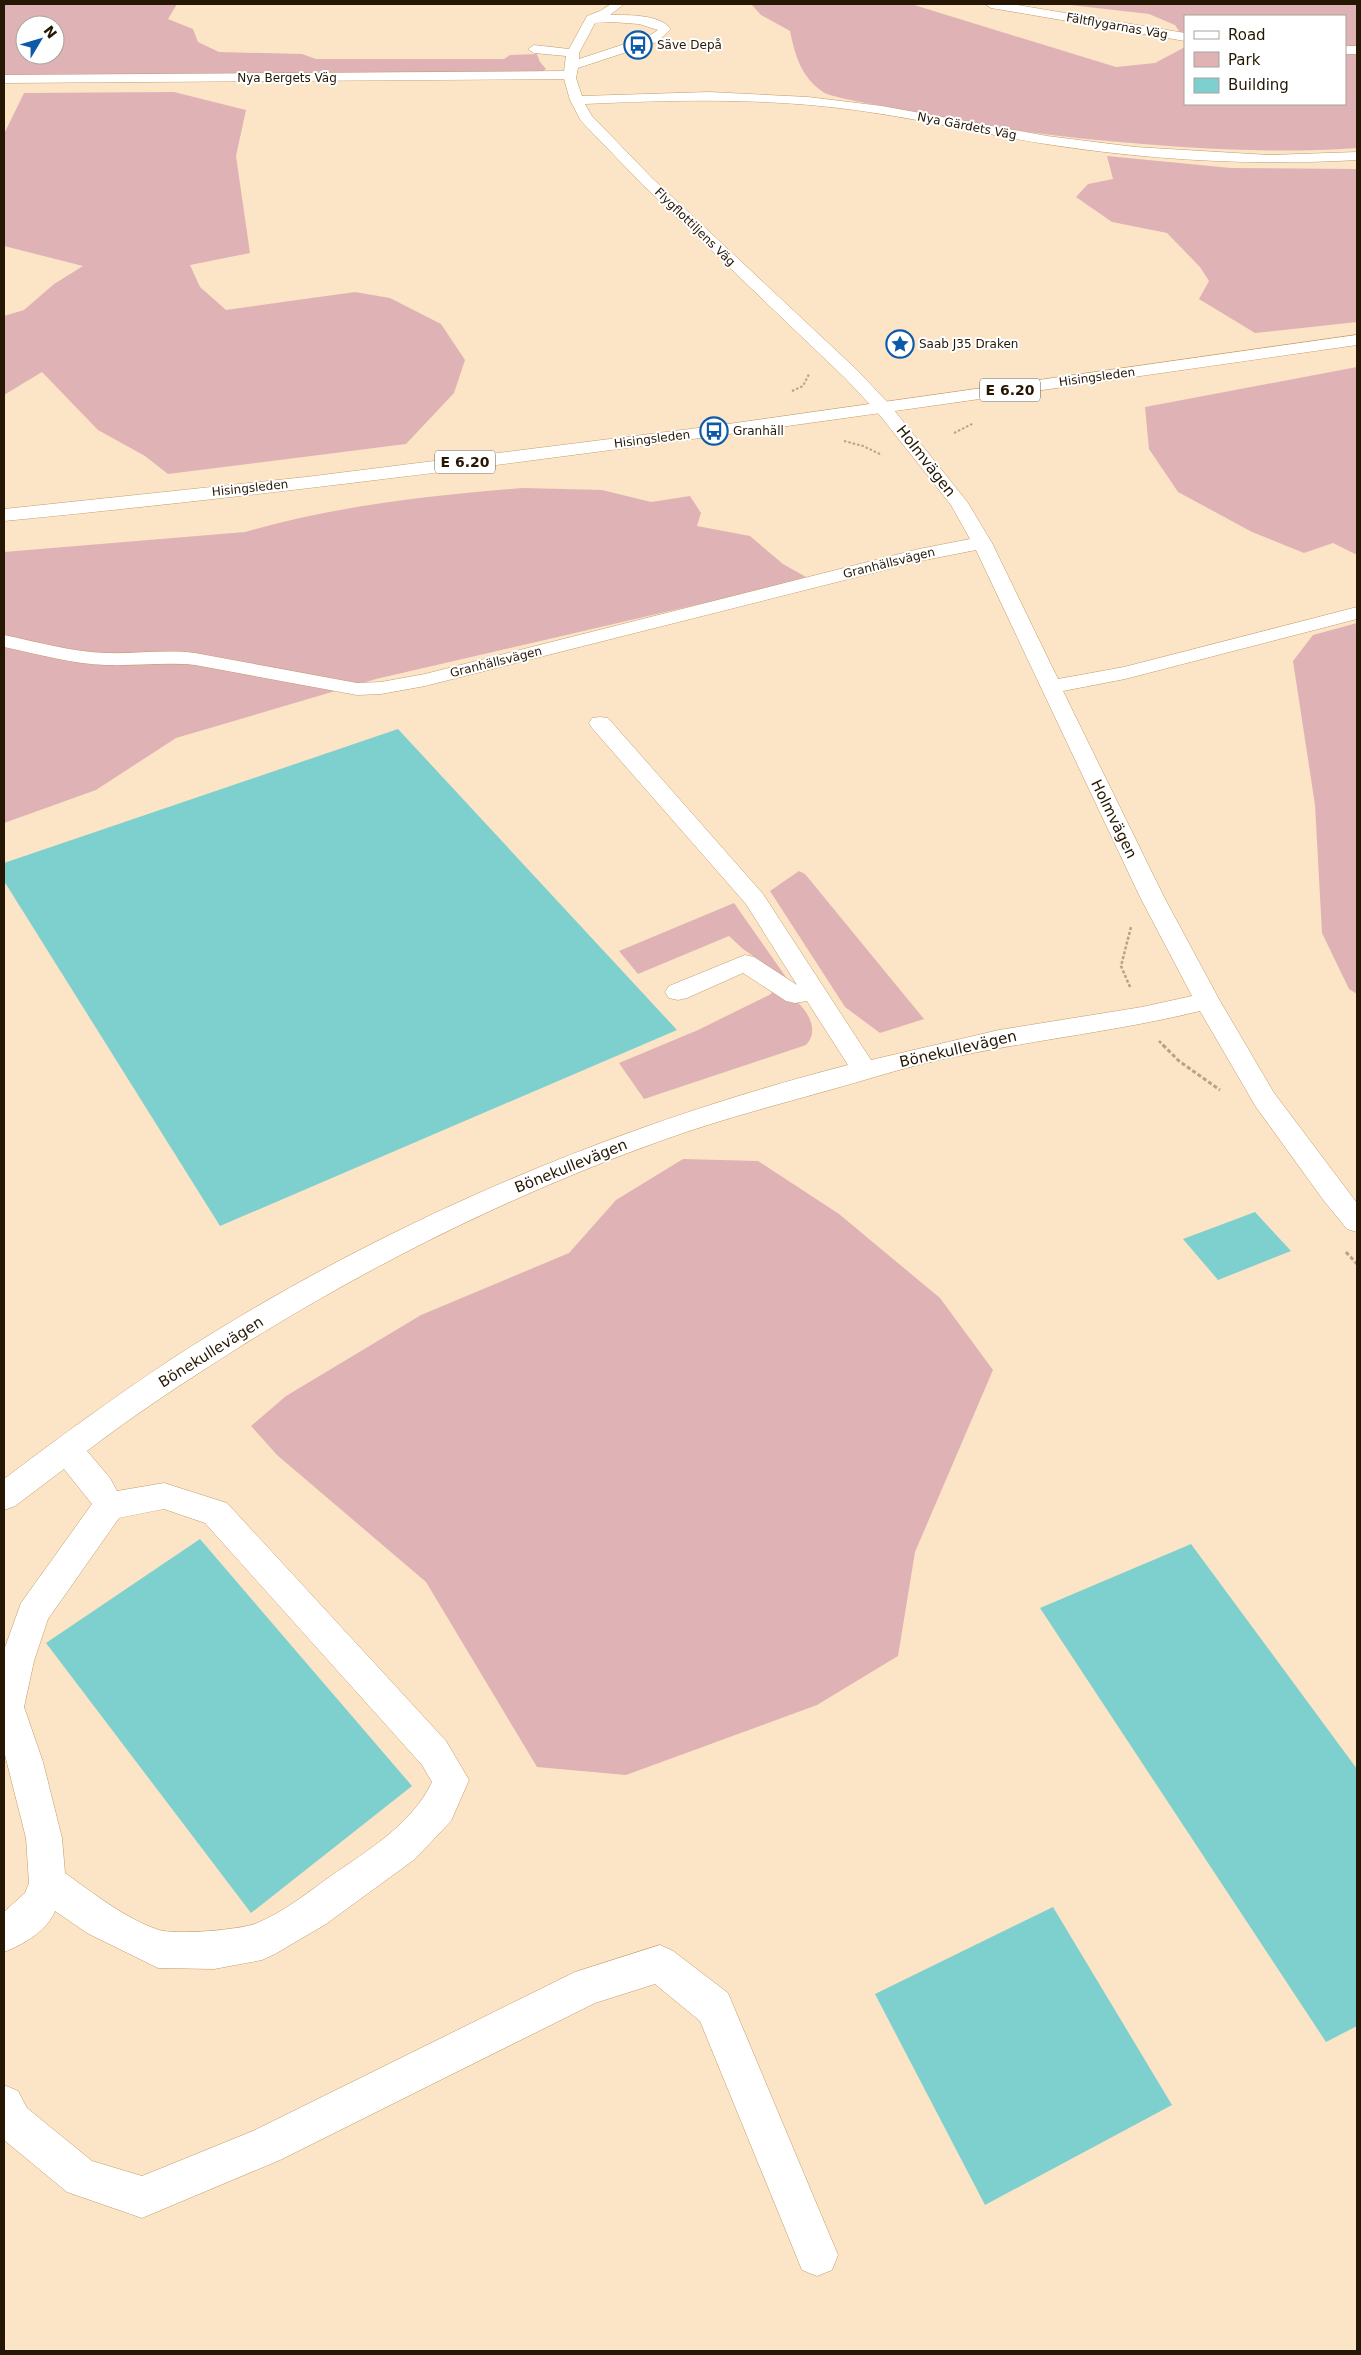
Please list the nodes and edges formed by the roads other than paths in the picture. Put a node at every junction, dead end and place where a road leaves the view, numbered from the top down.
1 (597, 4) edge
2 (618, 4) edge
3 (991, 4) edge
4 (591, 20) junction
5 (1184, 37) edge
6 (534, 49) dead end
7 (571, 65) junction
8 (4, 79) edge
9 (577, 100) junction
10 (1357, 156) edge
11 (1357, 340) edge
12 (884, 409) junction
13 (4, 516) edge
14 (982, 543) junction
15 (1357, 613) edge
16 (4, 641) edge
17 (1050, 686) junction
18 (600, 723) dead end
19 (814, 991) junction
20 (678, 992) dead end
21 (1206, 1001) junction
22 (865, 1071) junction
23 (1357, 1222) edge
24 (66, 1449) junction
25 (4, 1497) edge
26 (109, 1506) junction
27 (47, 1883) junction
28 (4, 1933) edge
29 (4, 2105) edge
30 (817, 2256) dead end

1 - 4 main road
2 - 4 main road
3 - 5 main road, Fältflygarnas Väg
4 - 7 main road
4 - 7 main road
6 - 7 main road
7 - 8 main road, Nya Bergets Väg
7 - 9 main road, Flygflottiljens Väg
9 - 10 main road, Nya Gärdets Väg
9 - 12 main road, Flygflottiljens Väg
11 - 12 main road, Hisingsleden / E 6.20
12 - 13 main road, Hisingsleden / E 6.20
12 - 14 main road, Holmvägen
14 - 16 main road, Granhällsvägen
14 - 17 main road, Holmvägen
15 - 17 main road
17 - 21 main road, Holmvägen
18 - 19 main road
19 - 20 main road
19 - 22 main road
21 - 22 main road, Bönekullevägen
21 - 23 main road, Holmvägen
22 - 24 main road, Bönekullevägen
24 - 25 main road, Bönekullevägen
24 - 26 main road
26 - 27 main road
26 - 27 main road
27 - 28 main road
29 - 30 main road

